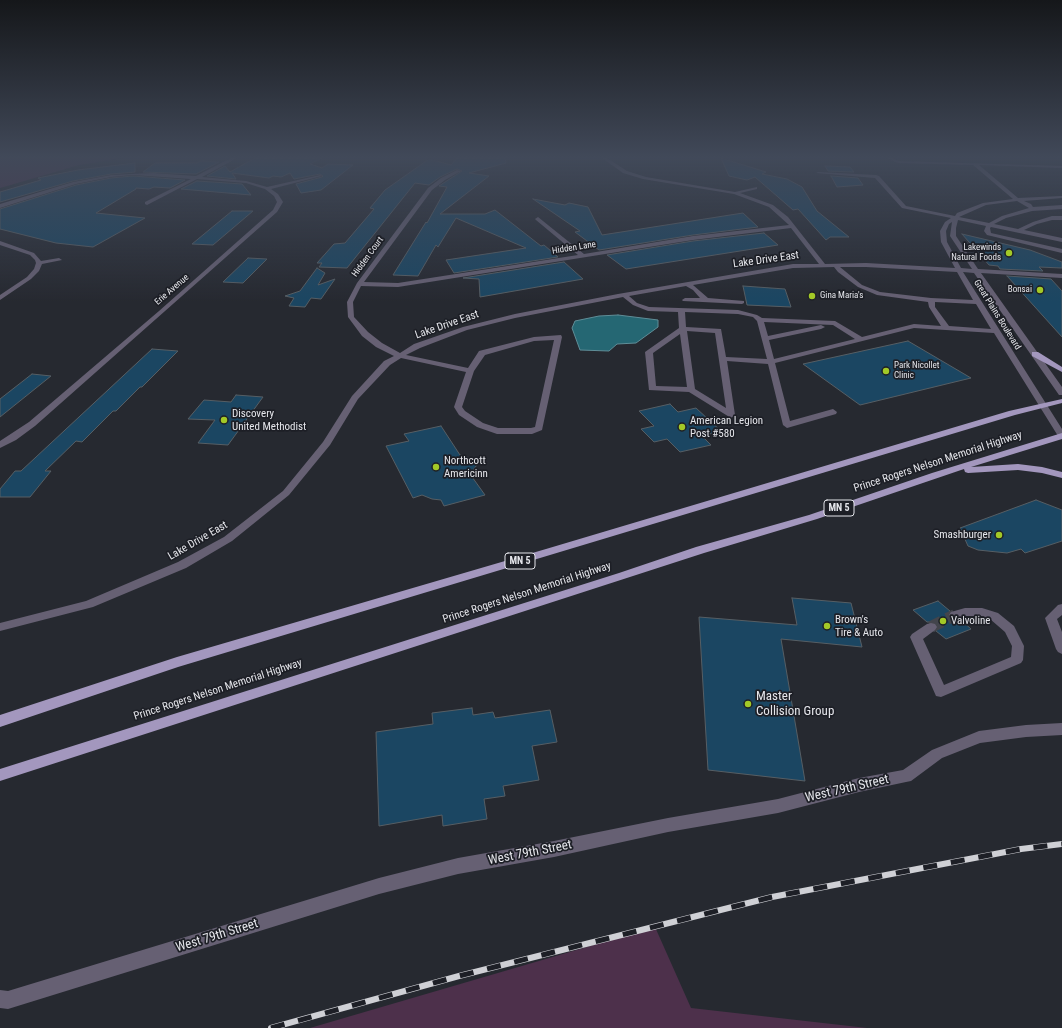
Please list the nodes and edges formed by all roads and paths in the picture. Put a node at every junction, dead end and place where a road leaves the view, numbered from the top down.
1 (278, 206) edge
2 (417, 206) edge
3 (771, 206) edge
4 (903, 206) edge
5 (979, 206) edge
6 (1030, 206) edge
7 (1062, 207) edge
8 (1032, 209) junction
9 (956, 218) junction
10 (1052, 218) junction
11 (1062, 218) edge
12 (538, 219) dead end
13 (990, 225) junction
14 (792, 226) junction
15 (1019, 231) junction
16 (1062, 240) edge
17 (0, 244) edge
18 (1062, 251) edge
19 (583, 256) junction
20 (58, 260) dead end
21 (40, 263) junction
22 (823, 265) junction
23 (836, 265) junction
24 (958, 270) junction
25 (976, 271) junction
26 (1062, 276) edge
27 (359, 284) junction
28 (686, 284) junction
29 (624, 295) junction
30 (0, 298) edge
31 (685, 300) dead end
32 (706, 300) junction
33 (930, 300) junction
34 (742, 302) dead end
35 (978, 302) junction
36 (681, 309) junction
37 (760, 320) junction
38 (835, 324) junction
39 (946, 328) junction
40 (683, 329) junction
41 (996, 331) junction
42 (765, 339) junction
43 (861, 339) junction
44 (1035, 354) junction
45 (400, 356) junction
46 (723, 359) junction
47 (771, 362) junction
48 (1062, 370) edge
49 (470, 371) junction
50 (691, 390) junction
51 (1062, 392) edge
52 (1062, 401) edge
53 (1042, 405) junction
54 (833, 412) dead end
55 (1062, 436) edge
56 (0, 445) edge
57 (934, 475) junction
58 (1062, 475) edge
59 (1062, 608) edge
60 (955, 615) tunnel mouth
61 (0, 627) edge
62 (931, 627) tunnel mouth
63 (1062, 649) edge
64 (0, 721) edge
65 (1062, 729) edge
66 (0, 775) edge
67 (0, 999) edge

1 - 56 street, Erie Avenue
2 - 27 street, Hidden Court
3 - 14 street
4 - 9 street
5 - 9 street
6 - 8 street
7 - 8 street
8 - 10 street
8 - 13 street
9 - 13 street
9 - 24 street, Great Plains Boulevard
9 - 25 street, Great Plains Boulevard
10 - 11 street
10 - 15 street
12 - 19 street
13 - 15 street
13 - 18 street
14 - 19 street, Hidden Lane
14 - 22 street
15 - 16 street
17 - 21 street
19 - 27 street, Hidden Lane
20 - 21 street
21 - 30 street
22 - 23 street, Lake Drive East
22 - 28 street, Lake Drive East
23 - 24 street, Lake Drive East
23 - 33 street
24 - 25 street, Lake Drive East
24 - 35 street, Great Plains Boulevard
25 - 26 street, Lake Drive East
25 - 44 street, Great Plains Boulevard
27 - 45 street, Hidden Court
28 - 29 street, Lake Drive East
28 - 32 street
29 - 36 street
29 - 45 street, Lake Drive East
31 - 32 street
32 - 34 street
33 - 35 street
33 - 39 street
35 - 41 street, Great Plains Boulevard
36 - 37 street
36 - 40 street
37 - 38 street
37 - 42 street
38 - 42 street
38 - 43 street
39 - 41 street
39 - 43 street
40 - 46 street
40 - 50 street
40 - 50 street
41 - 53 street, Great Plains Boulevard
42 - 47 street
43 - 47 street
44 - 48 main road
44 - 51 street, Great Plains Boulevard
45 - 49 street, Hidden Court
45 - 61 street, Lake Drive East
46 - 47 street
46 - 50 street
47 - 54 street
49 - 49 street
52 - 53 main road, MN 5
53 - 55 street, Great Plains Boulevard
53 - 64 main road, MN 5
55 - 57 main road, Prince Rogers Nelson Memorial Highway / MN 5
57 - 58 main road
57 - 66 main road, Prince Rogers Nelson Memorial Highway / MN 5
59 - 63 street
60 - 62 street
65 - 67 street, West 79th Street

